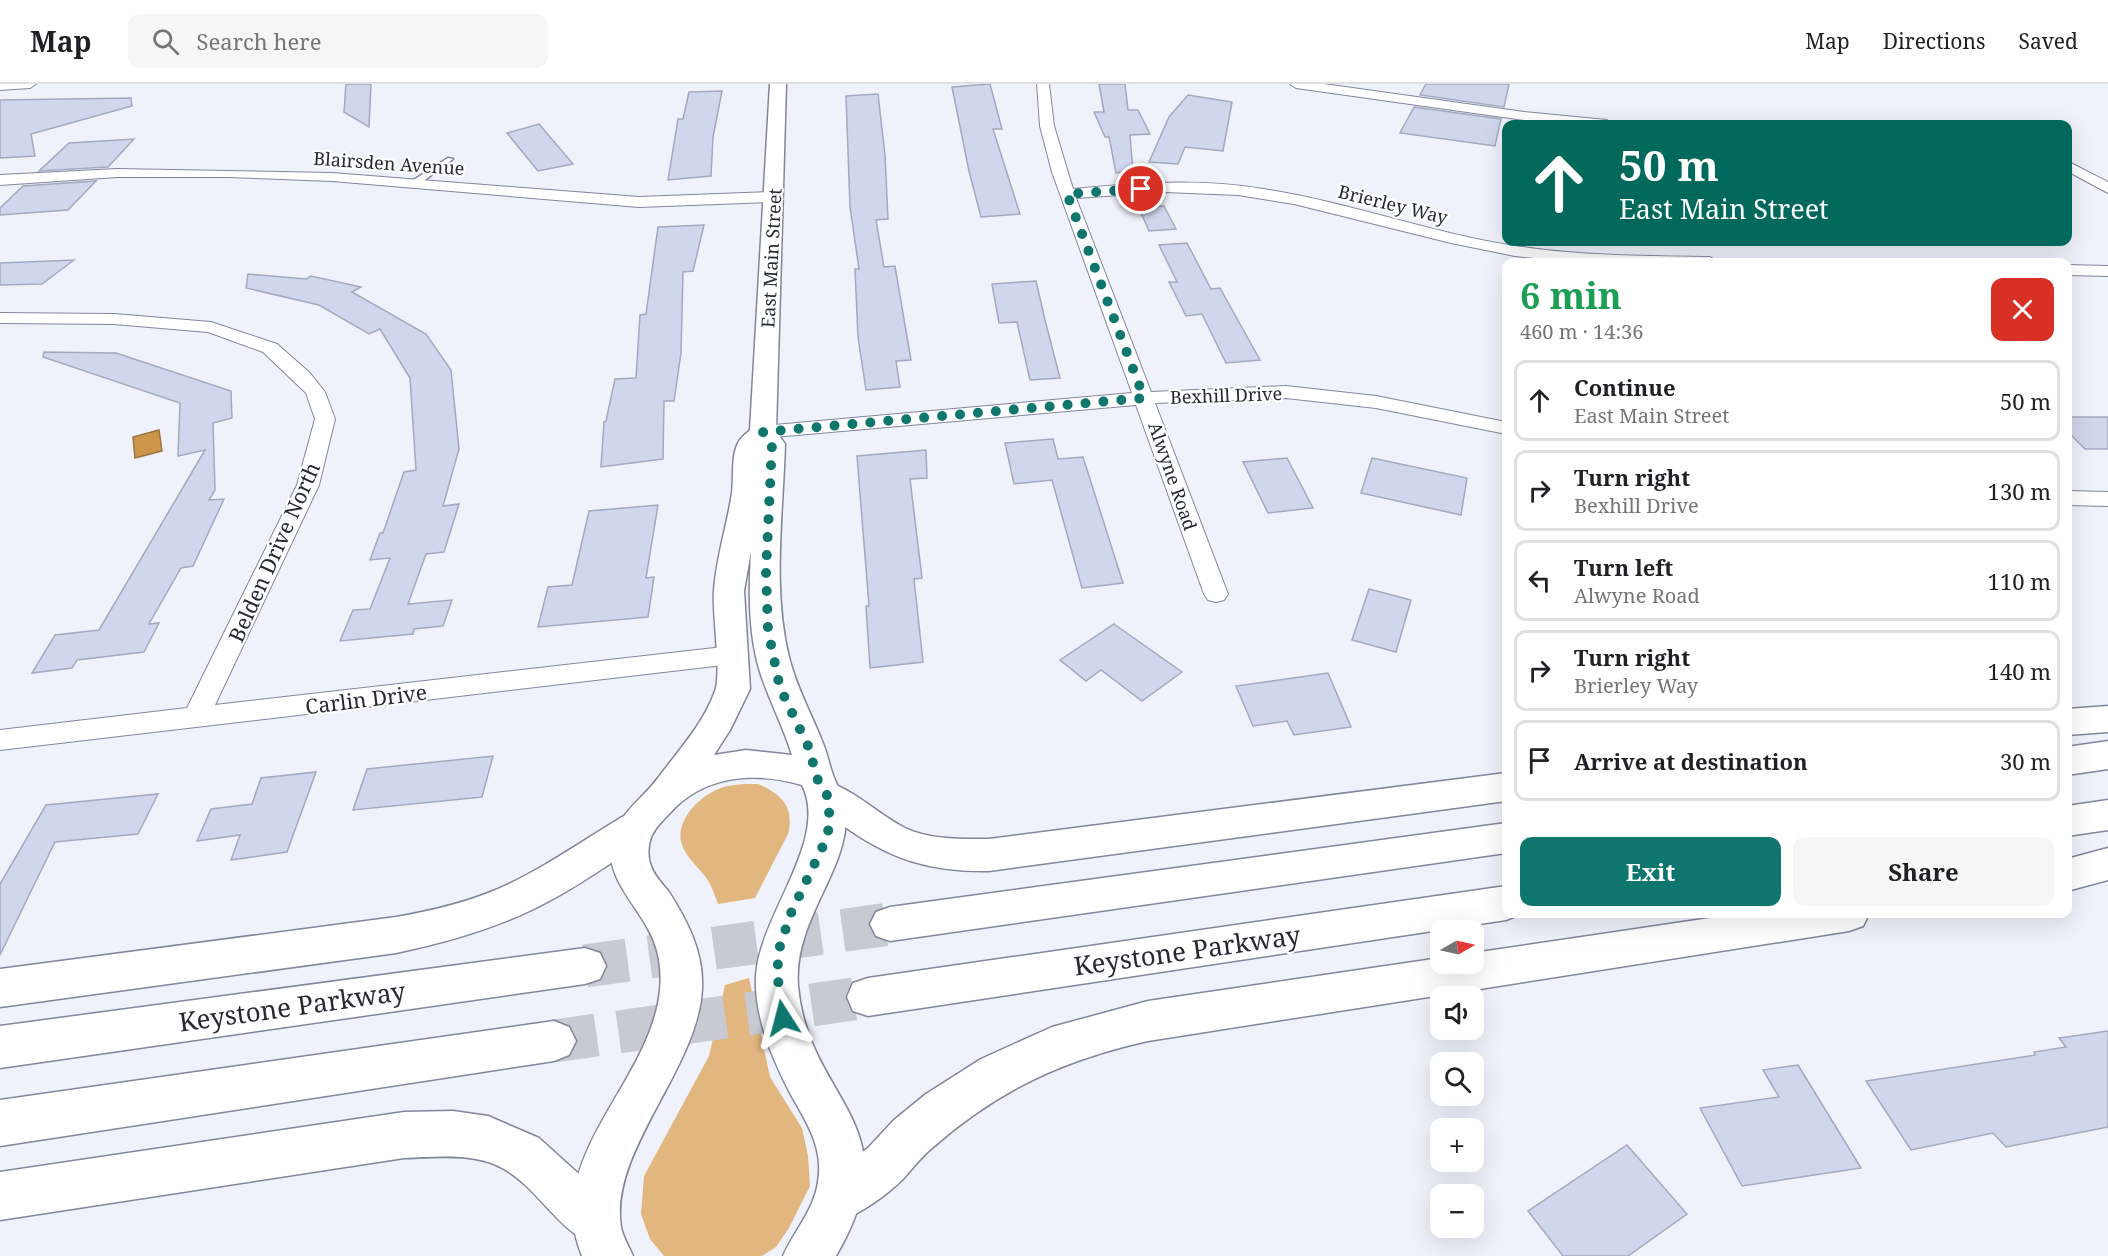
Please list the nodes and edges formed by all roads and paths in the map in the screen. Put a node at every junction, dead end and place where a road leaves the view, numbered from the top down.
1 (30, 84) edge
2 (778, 84) edge
3 (1043, 84) edge
4 (1296, 84) edge
5 (0, 86) edge
6 (1566, 120) edge
7 (450, 159) dead end
8 (2072, 168) edge
9 (0, 180) edge
10 (415, 183) junction
11 (2108, 189) edge
12 (1067, 194) junction
13 (774, 197) junction
14 (1587, 258) edge
15 (2072, 270) edge
16 (2108, 271) edge
17 (0, 318) edge
18 (1144, 398) junction
19 (1502, 427) edge
20 (763, 432) junction
21 (2072, 498) edge
22 (2108, 499) edge
23 (1216, 594) dead end
24 (732, 655) junction
25 (195, 719) junction
26 (2108, 719) edge
27 (2072, 722) edge
28 (0, 740) edge
29 (2108, 755) edge
30 (2072, 760) edge
31 (672, 786) junction
32 (822, 786) junction
33 (1502, 788) edge
34 (2108, 815) edge
35 (2072, 820) edge
36 (635, 828) junction
37 (1502, 839) edge
38 (2108, 864) edge
39 (2072, 873) edge
40 (1502, 904) edge
41 (1823, 918) edge
42 (890, 924) tunnel mouth
43 (585, 966) tunnel mouth
44 (0, 988) edge
45 (868, 997) tunnel mouth
46 (554, 1041) tunnel mouth
47 (0, 1047) edge
48 (0, 1123) edge
49 (0, 1197) edge
50 (839, 1198) junction
51 (602, 1239) edge
52 (808, 1256) edge

1 - 5 street
2 - 13 main road, East Main Street
3 - 12 street, Alwyne Road
4 - 6 street
7 - 10 lane
8 - 11 street
9 - 10 street, Blairsden Avenue
10 - 13 street, Blairsden Avenue
12 - 14 street, Brierley Way
12 - 18 street, Alwyne Road
13 - 20 main road, East Main Street
15 - 16 street
17 - 25 street, Belden Drive North
18 - 19 street, Bexhill Drive
18 - 20 street, Bexhill Drive
18 - 23 street, Alwyne Road
20 - 24 main road, East Main Street
20 - 32 main road, East Main Street
21 - 22 street
24 - 25 street, Carlin Drive
24 - 31 main road, East Main Street
25 - 28 street, Carlin Drive
26 - 27 main road
29 - 30 main road
31 - 32 main road
31 - 36 main road
32 - 33 main road
32 - 50 main road, East Main Street
34 - 35 main road
36 - 44 main road
36 - 51 main road
37 - 42 main road
38 - 39 main road
40 - 45 main road, Keystone Parkway
41 - 50 main road
43 - 47 main road, Keystone Parkway
46 - 48 main road
49 - 51 main road
50 - 52 main road

